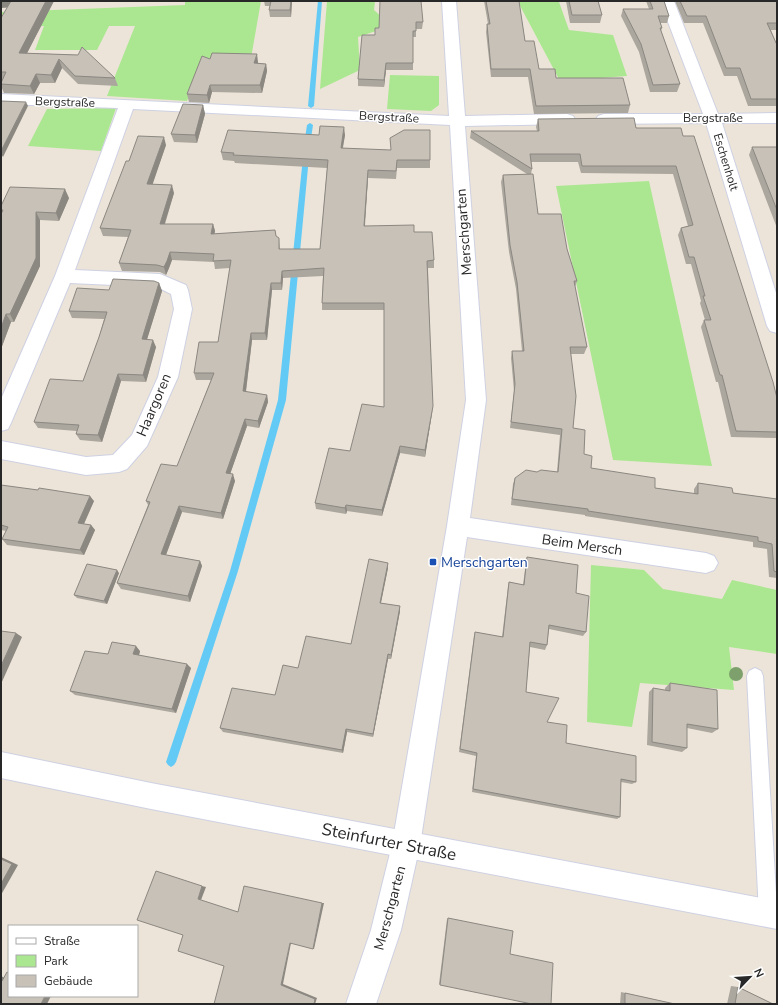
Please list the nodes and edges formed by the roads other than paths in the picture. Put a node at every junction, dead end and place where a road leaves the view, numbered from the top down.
1 (449, 1) edge
2 (667, 1) edge
3 (1, 99) edge
4 (127, 104) junction
5 (712, 117) junction
6 (777, 118) edge
7 (457, 121) junction
8 (64, 276) junction
9 (777, 326) edge
10 (1, 423) edge
11 (1, 450) edge
12 (458, 526) junction
13 (706, 563) dead end
14 (755, 676) dead end
15 (1, 765) edge
16 (406, 845) junction
17 (773, 914) edge
18 (361, 1004) edge

1 - 7 street, Merschgarten
2 - 5 street, Eschenholt
3 - 4 street, Bergstraße
4 - 7 street, Bergstraße
4 - 8 street
5 - 6 street, Bergstraße
5 - 7 street, Bergstraße
5 - 9 street, Eschenholt
7 - 12 street, Merschgarten
8 - 10 street
8 - 11 street, Haargoren
12 - 13 street, Beim Mersch
12 - 16 street, Merschgarten
14 - 17 lane
15 - 16 street, Steinfurter Straße
16 - 17 street, Steinfurter Straße
16 - 18 street, Merschgarten

